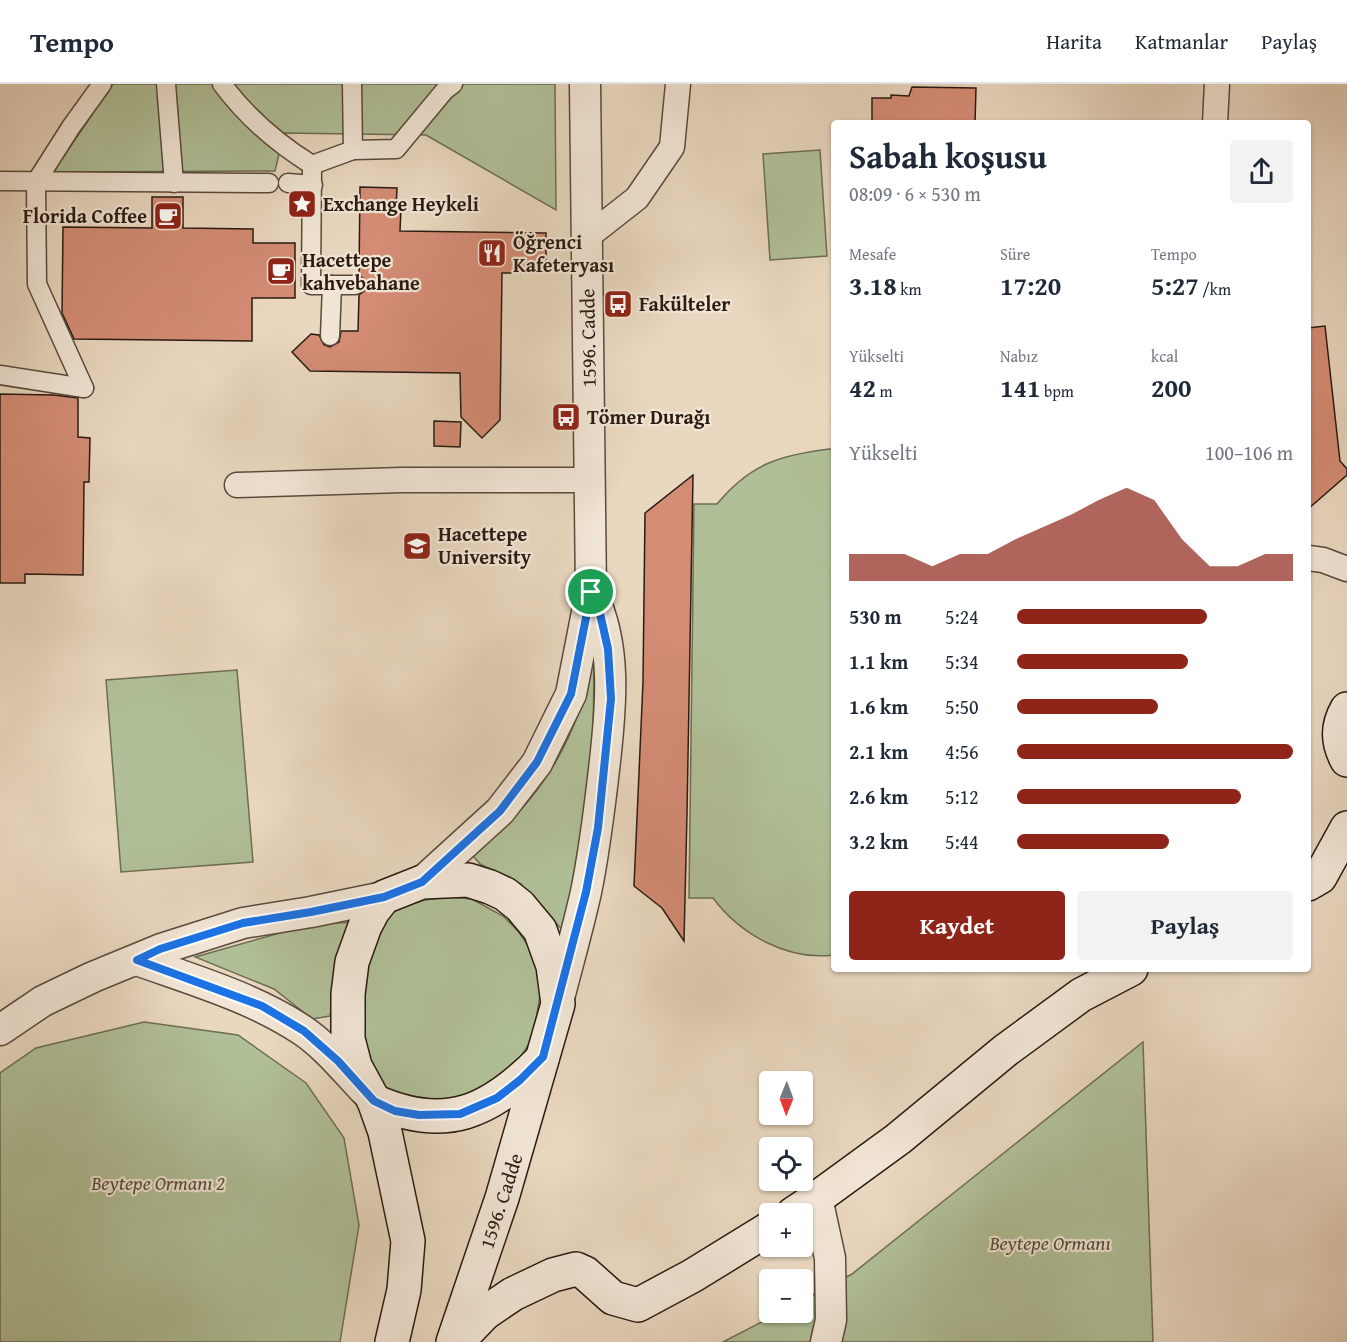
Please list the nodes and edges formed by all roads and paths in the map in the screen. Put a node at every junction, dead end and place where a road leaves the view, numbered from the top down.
1 (102, 84) edge
2 (166, 84) edge
3 (222, 84) edge
4 (352, 84) edge
5 (453, 84) edge
6 (585, 84) edge
7 (678, 84) edge
8 (1216, 84) edge
9 (1215, 120) edge
10 (353, 150) junction
11 (312, 165) junction
12 (0, 181) edge
13 (36, 182) junction
14 (174, 183) junction
15 (269, 183) dead end
16 (288, 183) dead end
17 (313, 185) junction
18 (586, 238) junction
19 (332, 285) junction
20 (355, 285) dead end
21 (330, 336) dead end
22 (0, 375) edge
23 (591, 480) junction
24 (237, 485) dead end
25 (1311, 558) edge
26 (1347, 569) edge
27 (591, 592) junction
28 (1347, 709) edge
29 (1347, 760) edge
30 (1347, 828) edge
31 (422, 882) junction
32 (1311, 882) edge
33 (384, 897) junction
34 (137, 960) junction
35 (1125, 972) edge
36 (558, 1004) junction
37 (0, 1030) edge
38 (543, 1057) junction
39 (374, 1101) junction
40 (809, 1203) edge
41 (813, 1223) edge
42 (759, 1235) edge
43 (392, 1342) edge
44 (453, 1342) edge
45 (458, 1342) edge
46 (826, 1342) edge

1 - 13 street
2 - 14 street
3 - 11 street
4 - 10 street
5 - 10 street
6 - 18 street, 1596. Cadde
7 - 18 street
8 - 9 street
10 - 11 street
11 - 17 street
12 - 13 street
13 - 14 street
13 - 22 street
14 - 15 street
16 - 17 street
17 - 19 street
18 - 23 street, 1596. Cadde
19 - 20 street
19 - 21 street
23 - 24 street
23 - 27 street, 1596. Cadde
25 - 26 street
27 - 31 street, 1596. Cadde
27 - 36 street, 1596. Cadde
28 - 29 main road
30 - 32 main road
31 - 33 main road, 1596. Cadde
31 - 36 main road, 1596. Cadde
33 - 34 street
33 - 39 main road
34 - 37 street
34 - 39 street
35 - 40 main road
36 - 38 main road, 1596. Cadde
38 - 39 main road, 1596. Cadde
38 - 44 main road, 1596. Cadde
39 - 43 main road
41 - 46 street
42 - 45 main road

